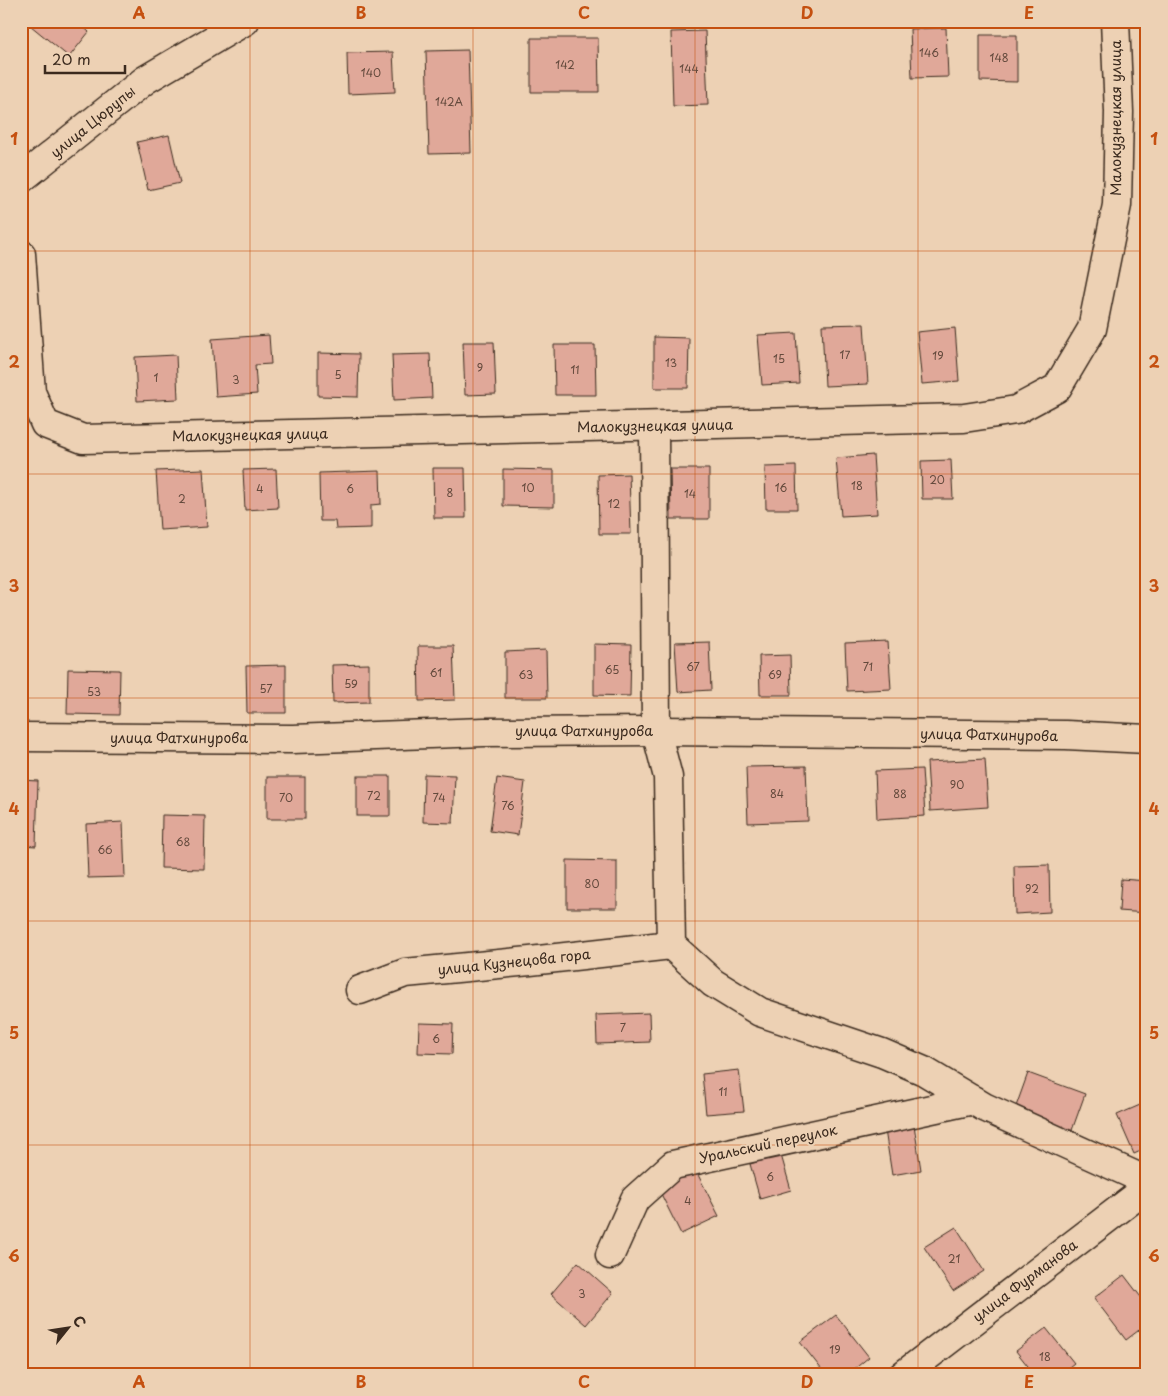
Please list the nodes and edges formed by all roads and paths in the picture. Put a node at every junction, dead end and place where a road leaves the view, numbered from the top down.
1 (245, 21) edge
2 (1115, 21) edge
3 (21, 179) edge
4 (21, 254) edge
5 (654, 426) junction
6 (656, 731) junction
7 (21, 737) edge
8 (1147, 738) edge
9 (671, 944) junction
10 (360, 990) dead end
11 (973, 1100) junction
12 (1147, 1181) edge
13 (1147, 1188) edge
14 (610, 1255) dead end
15 (903, 1375) edge

1 - 3 street, улица Цюрупы
2 - 5 street, Малокузнецкая улица
4 - 5 street, Малокузнецкая улица
5 - 6 street
6 - 7 street, улица Фатхинурова
6 - 8 street, улица Фатхинурова
6 - 9 street
9 - 10 street, улица Кузнецова гора
9 - 11 street
11 - 12 street
11 - 14 street, Уральский переулок
13 - 15 street, улица Фурманова

